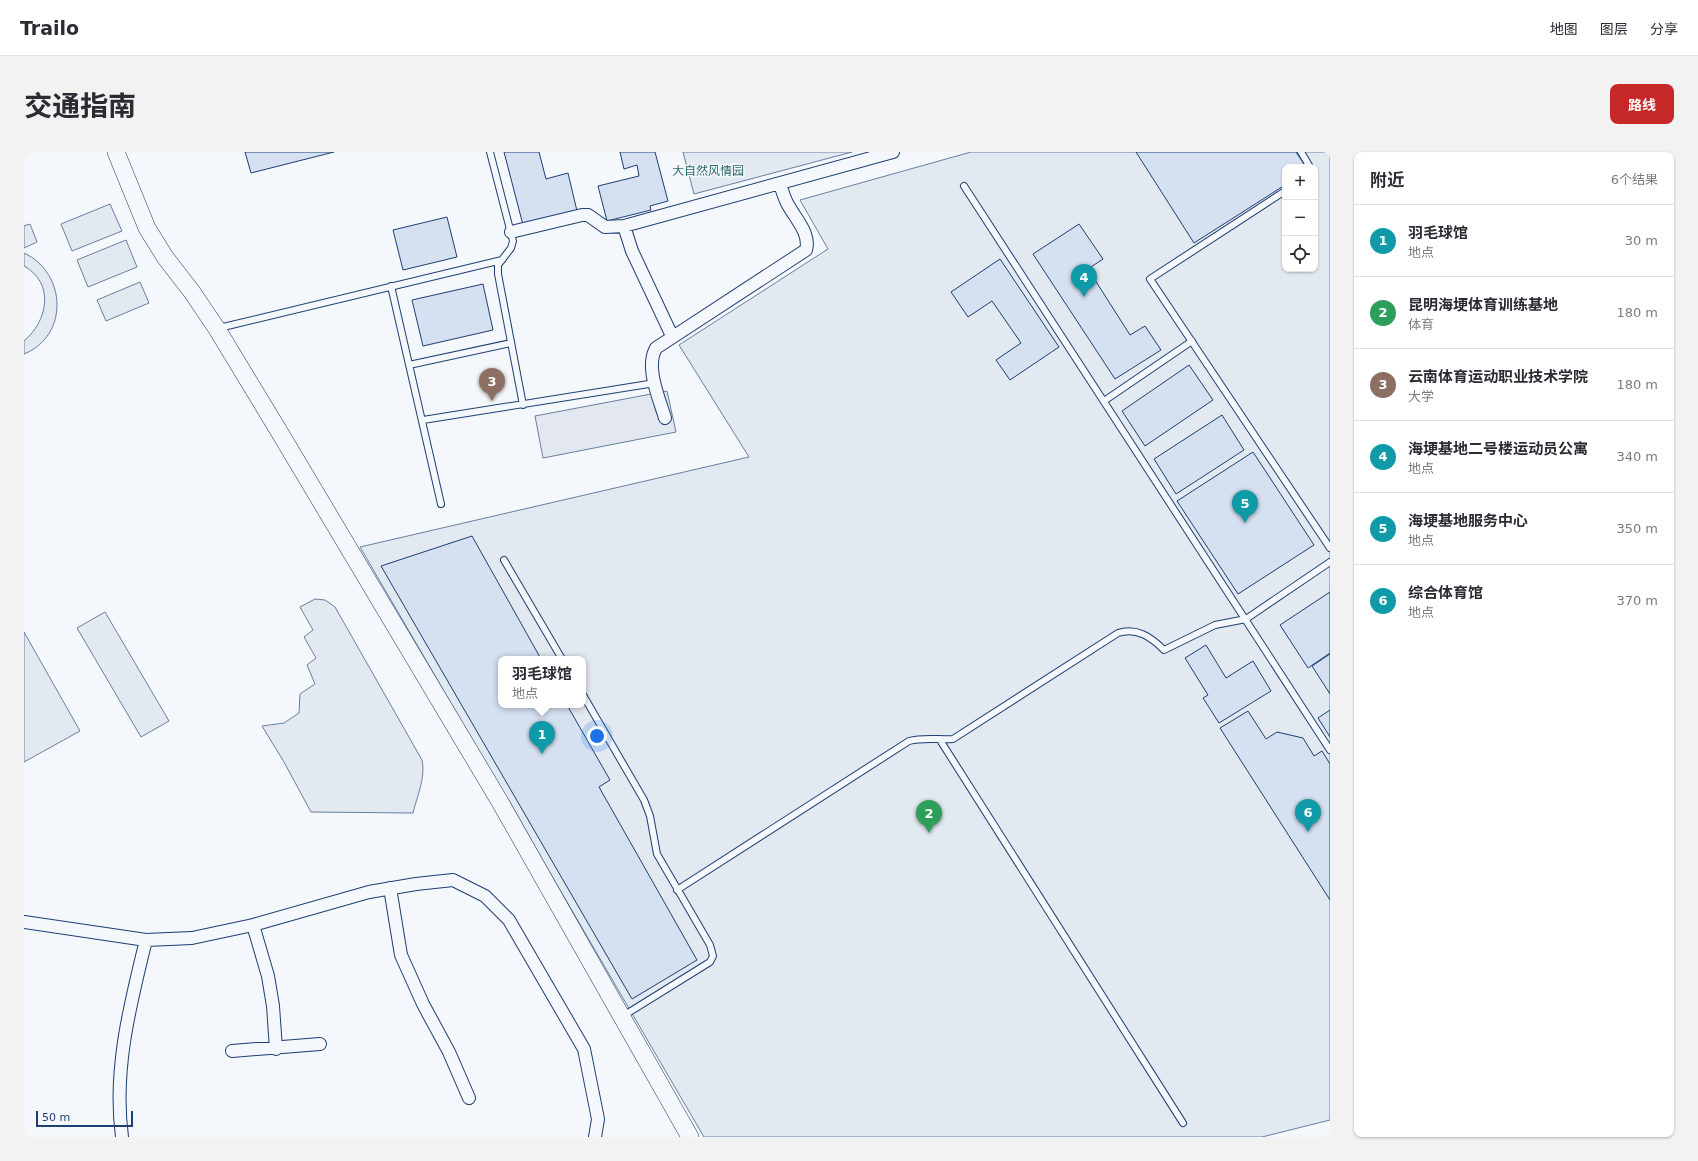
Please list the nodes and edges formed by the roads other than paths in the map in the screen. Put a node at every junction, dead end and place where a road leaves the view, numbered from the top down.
1 (116, 152) edge
2 (490, 152) edge
3 (893, 152) edge
4 (1301, 152) edge
5 (1308, 164) edge
6 (780, 184) junction
7 (964, 186) dead end
8 (1282, 193) edge
9 (624, 226) junction
10 (511, 232) junction
11 (502, 260) junction
12 (391, 286) junction
13 (217, 329) junction
14 (672, 336) junction
15 (1192, 342) junction
16 (511, 344) junction
17 (410, 365) junction
18 (655, 383) junction
19 (1104, 401) junction
20 (523, 405) junction
21 (665, 418) dead end
22 (423, 420) junction
23 (441, 504) dead end
24 (1330, 548) edge
25 (504, 560) dead end
26 (1330, 562) edge
27 (1246, 619) junction
28 (560, 656) edge
29 (586, 700) edge
30 (940, 740) junction
31 (1330, 750) edge
32 (390, 888) junction
33 (677, 890) junction
34 (24, 922) edge
35 (253, 925) junction
36 (146, 940) junction
37 (622, 1017) junction
38 (320, 1044) dead end
39 (276, 1049) junction
40 (232, 1051) dead end
41 (469, 1098) dead end
42 (1183, 1123) dead end
43 (122, 1137) edge
44 (595, 1137) edge
45 (690, 1137) edge

1 - 13 street
2 - 10 lane
3 - 6 street
4 - 5 lane
6 - 9 street
6 - 14 street
7 - 19 lane
8 - 15 lane
9 - 10 street
9 - 14 street
10 - 11 lane
11 - 12 lane
11 - 16 lane
12 - 13 lane
12 - 17 lane
13 - 37 street
14 - 18 street
15 - 19 lane
15 - 24 lane
16 - 17 lane
16 - 20 lane
17 - 22 lane
18 - 20 lane
18 - 21 street
19 - 27 lane
20 - 22 lane
22 - 23 lane
25 - 28 lane
26 - 27 lane
27 - 30 lane
27 - 31 lane
29 - 33 lane
30 - 33 lane
30 - 42 lane
32 - 35 street
32 - 41 street
32 - 44 street
33 - 37 lane
34 - 36 street
35 - 36 street
35 - 39 street
36 - 43 street
37 - 45 street
38 - 39 street
39 - 40 street

